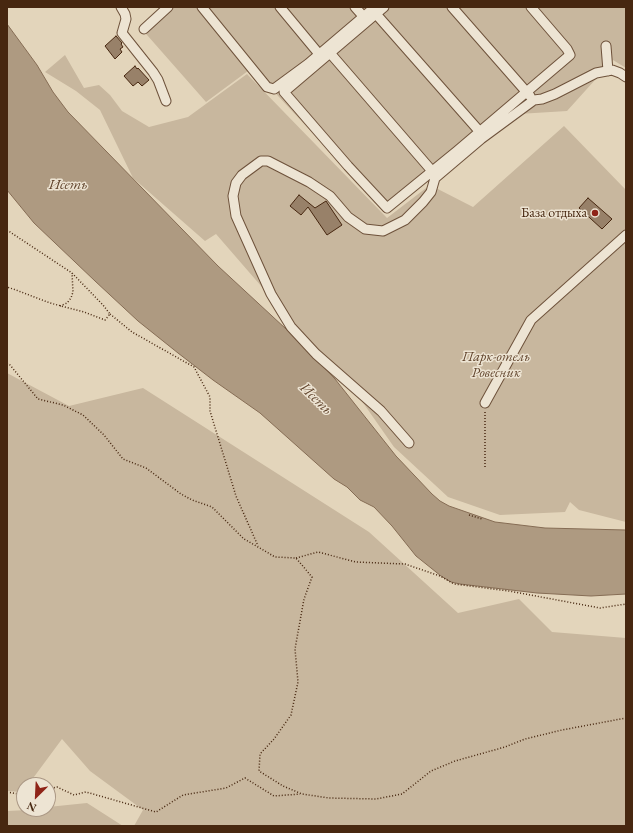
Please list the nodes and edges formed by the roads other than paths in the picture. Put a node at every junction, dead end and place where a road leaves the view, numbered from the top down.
1 (121, 7) edge
2 (168, 7) edge
3 (202, 7) edge
4 (280, 7) edge
5 (355, 7) edge
6 (384, 7) edge
7 (452, 7) edge
8 (531, 7) edge
9 (376, 10) edge
10 (363, 16) junction
11 (144, 29) dead end
12 (606, 46) dead end
13 (319, 54) junction
14 (330, 54) junction
15 (608, 70) junction
16 (626, 77) edge
17 (527, 93) junction
18 (534, 100) junction
19 (166, 102) dead end
20 (480, 132) junction
21 (432, 171) junction
22 (626, 234) edge
23 (486, 404) road end
24 (409, 443) dead end

1 - 19 street
2 - 11 street
3 - 13 street
4 - 13 street
5 - 10 street
6 - 9 street
7 - 17 street
8 - 17 street
9 - 10 street
9 - 14 street
9 - 20 street
10 - 13 street
12 - 15 street
14 - 21 street
14 - 21 street
15 - 16 street
15 - 18 street
17 - 18 street
17 - 20 street
18 - 24 street
20 - 21 street
22 - 23 street

